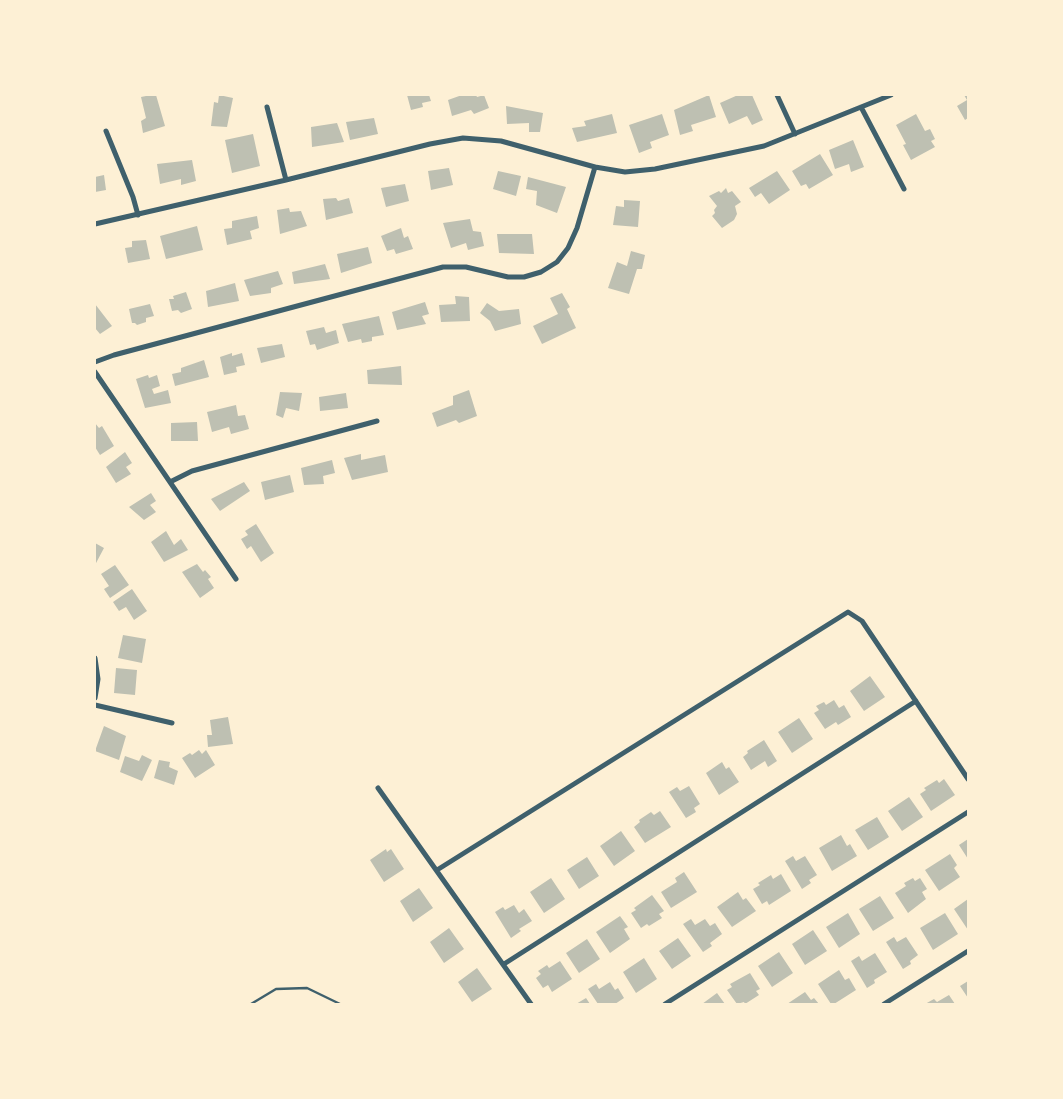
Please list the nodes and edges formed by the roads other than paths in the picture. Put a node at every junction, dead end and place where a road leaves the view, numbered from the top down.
1 (777, 95) edge
2 (891, 95) edge
3 (267, 107) dead end
4 (861, 107) junction
5 (106, 131) dead end
6 (795, 134) junction
7 (596, 167) junction
8 (286, 180) junction
9 (904, 189) dead end
10 (138, 215) junction
11 (95, 224) edge
12 (95, 362) edge
13 (95, 372) edge
14 (377, 421) dead end
15 (170, 482) junction
16 (236, 579) dead end
17 (95, 658) edge
18 (95, 698) edge
19 (916, 702) junction
20 (95, 705) edge
21 (172, 723) dead end
22 (968, 779) edge
23 (378, 788) dead end
24 (968, 812) edge
25 (436, 870) junction
26 (968, 951) edge
27 (504, 964) junction
28 (251, 1004) edge
29 (340, 1004) edge
30 (532, 1004) edge
31 (665, 1004) edge
32 (884, 1004) edge

1 - 6 street
2 - 4 street
3 - 8 street
4 - 6 street
4 - 9 street
5 - 10 street
6 - 7 street
7 - 8 street
7 - 12 street
8 - 10 street
10 - 11 street
13 - 15 street
14 - 15 street
15 - 16 street
17 - 18 street
19 - 22 street
19 - 25 street
19 - 27 street
20 - 21 street
23 - 25 street
24 - 31 street
25 - 27 street
26 - 32 street
27 - 30 street
28 - 29 lane

